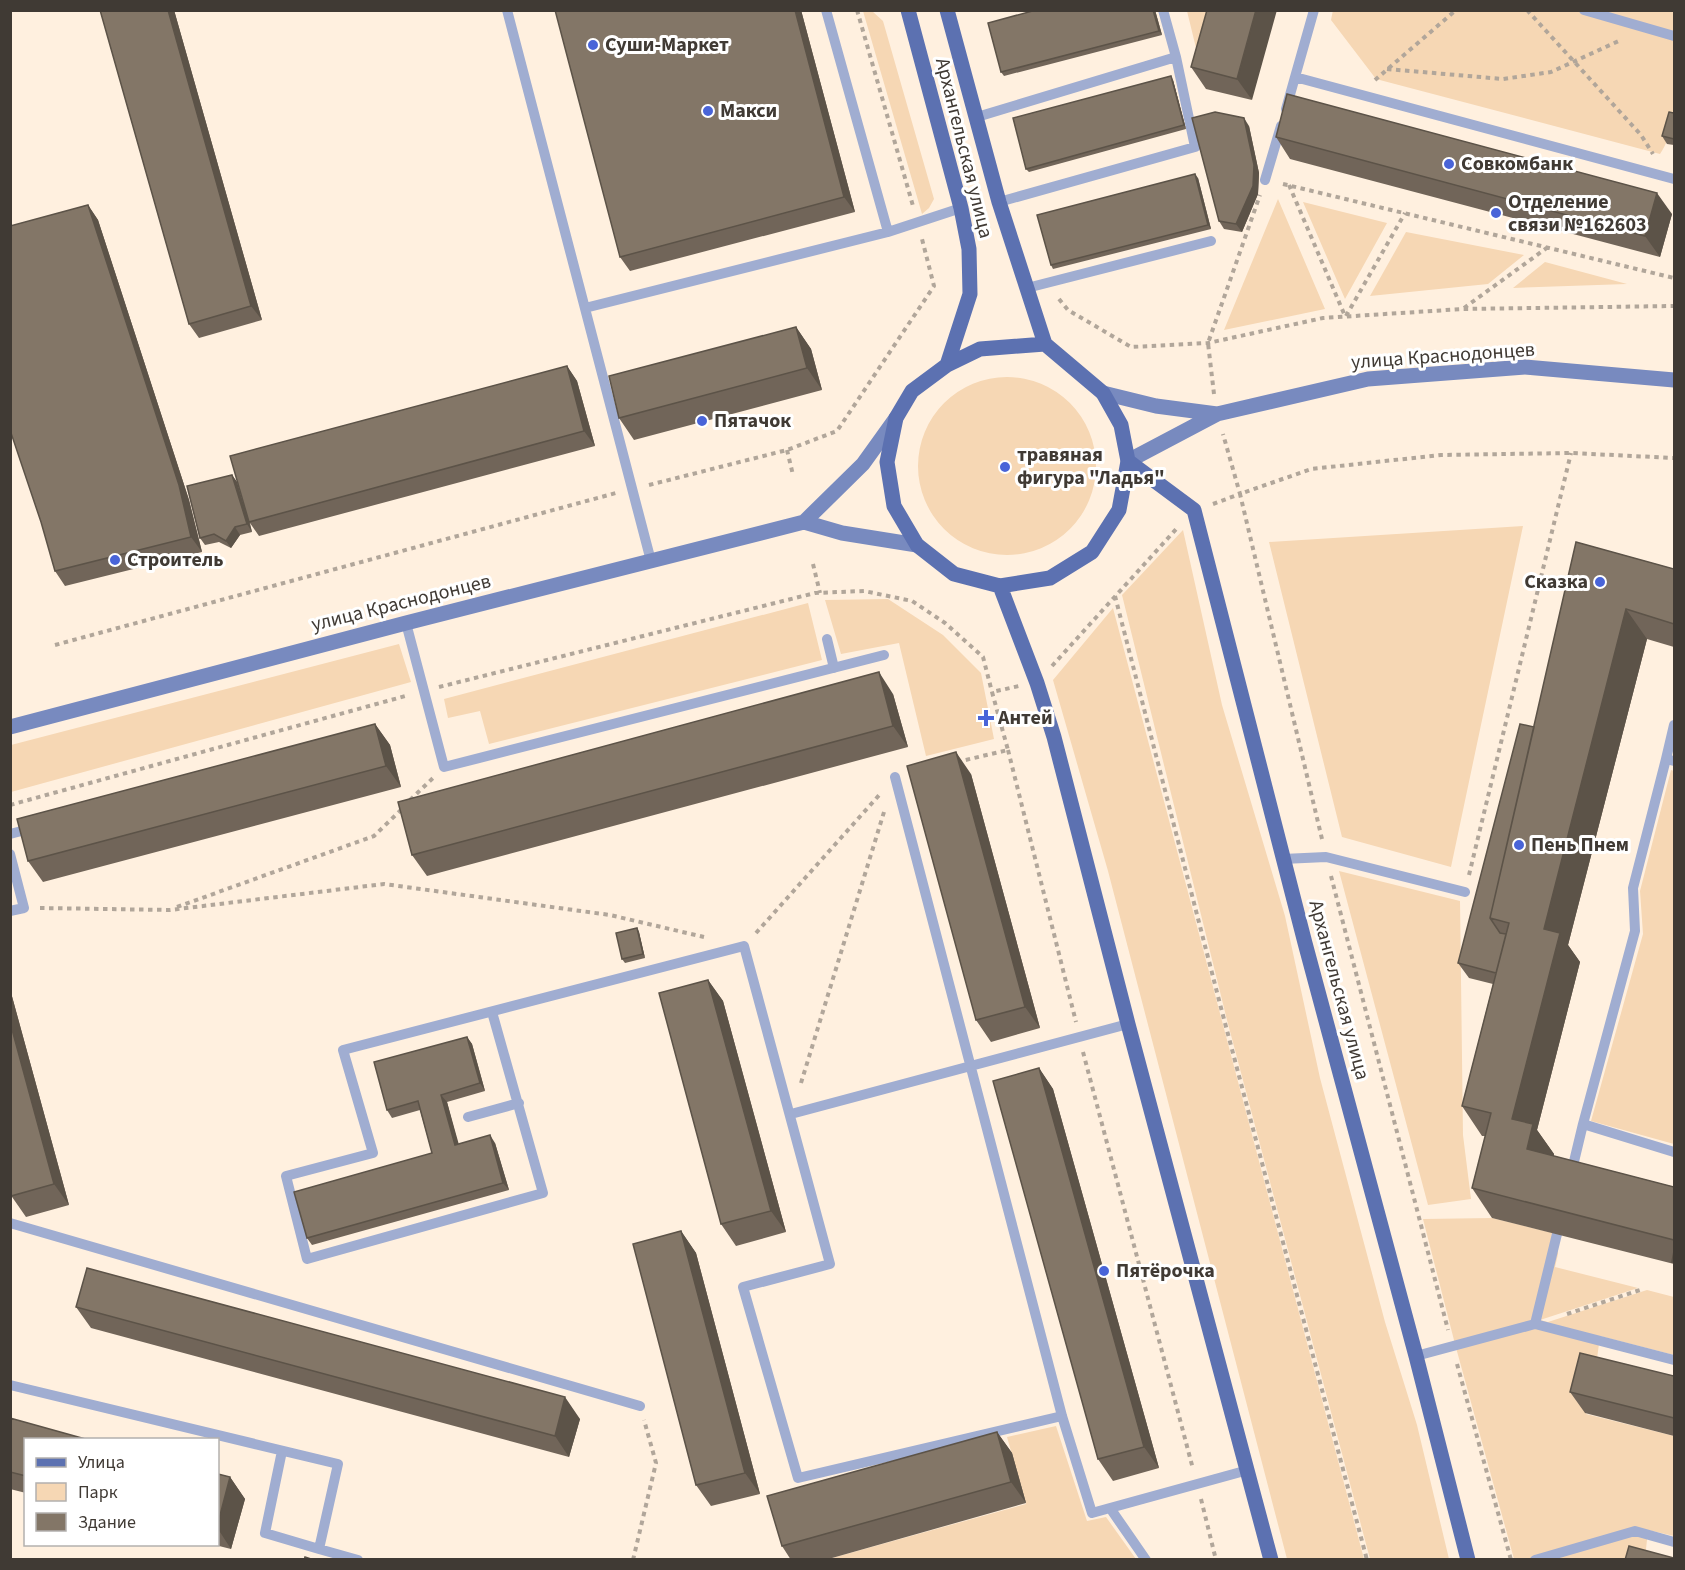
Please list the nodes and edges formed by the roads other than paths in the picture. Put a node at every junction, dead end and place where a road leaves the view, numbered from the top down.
1 (507, 10) edge
2 (826, 10) edge
3 (908, 10) edge
4 (947, 10) edge
5 (1163, 10) edge
6 (1314, 10) edge
7 (1584, 10) edge
8 (1674, 36) edge
9 (1176, 57) junction
10 (1295, 77) junction
11 (977, 117) junction
12 (1671, 178) edge
13 (1265, 180) road end
14 (999, 202) junction
15 (961, 208) junction
16 (888, 231) junction
17 (1211, 241) dead end
18 (1027, 288) junction
19 (585, 308) junction
20 (1045, 344) junction
21 (947, 365) junction
22 (1674, 380) edge
23 (1103, 393) junction
24 (1217, 414) junction
25 (896, 418) junction
26 (1128, 461) junction
27 (804, 522) junction
28 (917, 545) junction
29 (651, 561) junction
30 (1000, 586) junction
31 (406, 623) junction
32 (827, 639) dead end
33 (884, 655) dead end
34 (834, 668) junction
35 (1674, 725) edge
36 (10, 727) edge
37 (1670, 760) edge
38 (895, 777) road end
39 (45, 825) edge
40 (10, 834) edge
41 (10, 854) edge
42 (1283, 859) junction
43 (1465, 891) road end
44 (10, 911) edge
45 (492, 1012) junction
46 (1128, 1024) junction
47 (970, 1067) junction
48 (519, 1103) junction
49 (791, 1114) junction
50 (468, 1117) dead end
51 (1583, 1124) junction
52 (1674, 1152) edge
53 (1569, 1184) edge
54 (10, 1223) edge
55 (1557, 1234) edge
56 (1535, 1324) junction
57 (1416, 1356) junction
58 (1674, 1360) edge
59 (10, 1385) edge
60 (640, 1406) road end
61 (1062, 1416) junction
62 (282, 1451) junction
63 (1248, 1470) junction
64 (1110, 1508) junction
65 (1674, 1542) edge
66 (319, 1549) junction
67 (358, 1560) edge
68 (1146, 1560) edge
69 (1271, 1560) edge
70 (1468, 1560) edge
71 (1535, 1560) edge

1 - 19 lane
2 - 16 lane
3 - 15 main road, Архангельская улица
4 - 11 main road, Архангельская улица
5 - 9 lane
6 - 10 lane
7 - 8 lane
9 - 11 lane
9 - 14 lane
10 - 12 lane
10 - 13 lane
11 - 14 main road, Архангельская улица
14 - 18 main road, Архангельская улица
15 - 16 lane
15 - 21 main road, Архангельская улица
16 - 19 lane
17 - 18 lane
18 - 20 main road, Архангельская улица
19 - 29 lane
20 - 21 main road
20 - 23 main road
21 - 25 main road
22 - 24 main road, улица Краснодонцев
23 - 24 main road, улица Краснодонцев
23 - 26 main road
24 - 26 main road, улица Краснодонцев
25 - 27 main road
25 - 28 main road
26 - 30 main road
26 - 42 main road, Архангельская улица
27 - 28 main road
27 - 29 main road, улица Краснодонцев
28 - 30 main road
29 - 31 main road, улица Краснодонцев
30 - 46 main road
31 - 34 lane
31 - 36 main road, улица Краснодонцев
32 - 34 lane
33 - 34 lane
35 - 37 lane
37 - 51 lane
38 - 47 lane
39 - 40 lane
41 - 44 lane
42 - 43 lane
42 - 57 main road, Архангельская улица
45 - 48 lane
45 - 48 lane
45 - 49 lane
46 - 47 lane
46 - 63 main road
47 - 49 lane
47 - 61 lane
48 - 50 lane
49 - 61 lane
51 - 52 lane
51 - 53 lane
54 - 60 lane
55 - 56 lane
56 - 57 lane
56 - 58 lane
57 - 70 main road, Архангельская улица
59 - 62 lane
61 - 64 lane
62 - 66 lane
62 - 66 lane
63 - 64 lane
63 - 69 main road
64 - 68 lane
65 - 71 lane
66 - 67 lane

